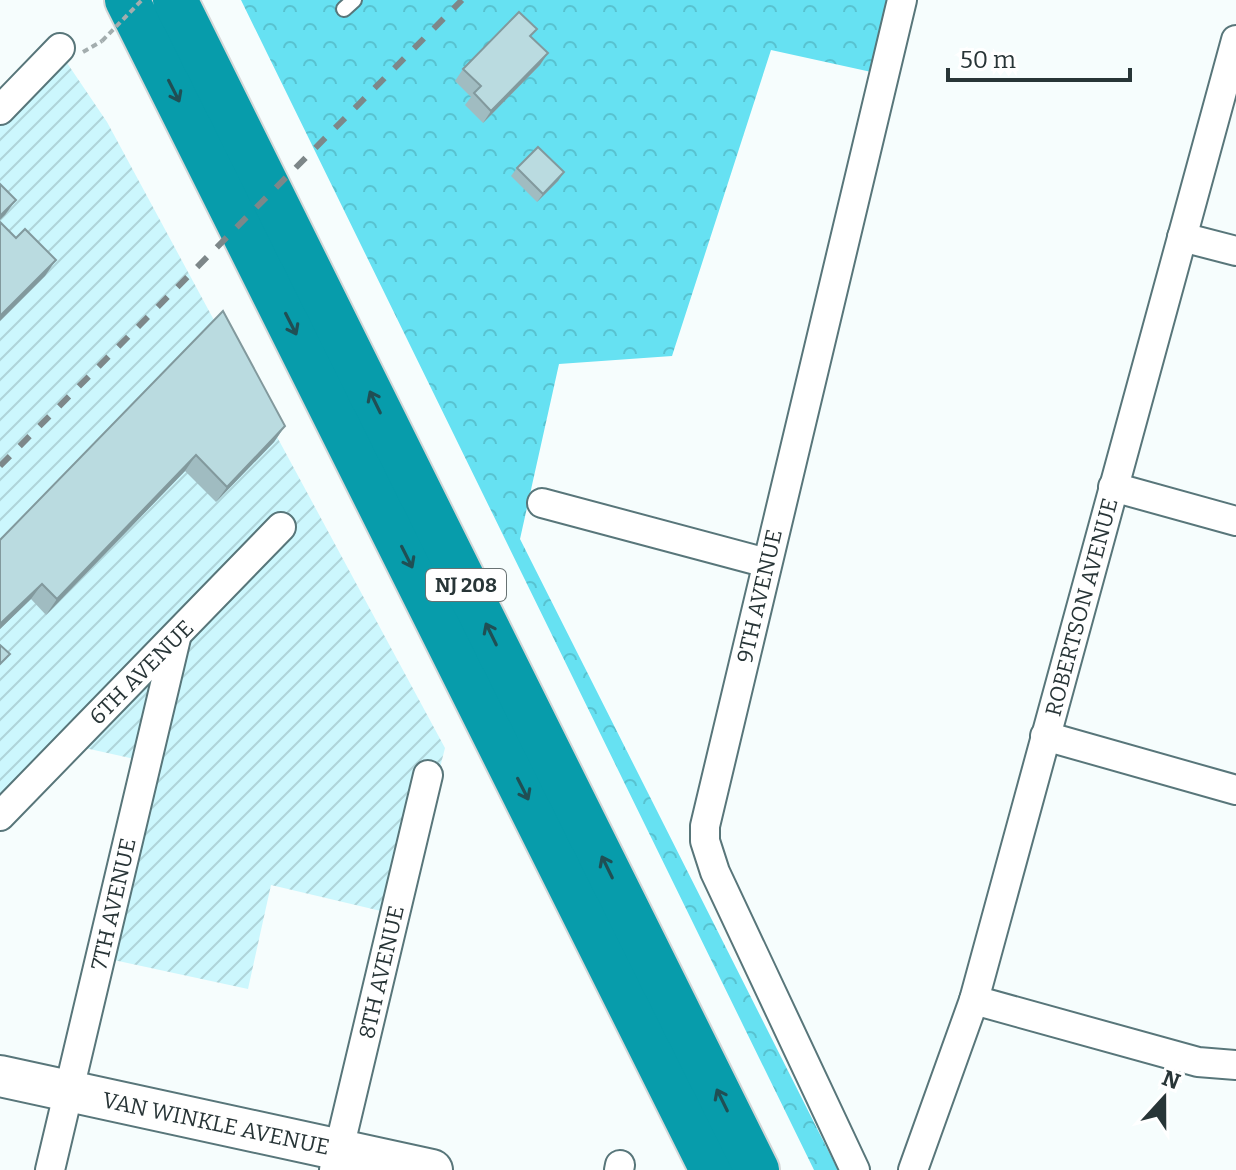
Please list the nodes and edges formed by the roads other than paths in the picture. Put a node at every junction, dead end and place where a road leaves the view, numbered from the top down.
1 (127, 0) edge
2 (175, 0) edge
3 (902, 0) edge
4 (1236, 40) edge
5 (60, 48) dead end
6 (0, 110) edge
7 (1182, 237) junction
8 (1236, 251) edge
9 (1113, 487) junction
10 (542, 503) dead end
11 (1236, 521) edge
12 (281, 527) dead end
13 (767, 563) junction
14 (176, 638) junction
15 (1045, 736) junction
16 (428, 775) dead end
17 (1236, 790) edge
18 (0, 816) edge
19 (974, 1000) junction
20 (1236, 1065) edge
21 (0, 1076) edge
22 (69, 1091) junction
23 (337, 1160) edge
24 (50, 1170) edge
25 (432, 1170) edge
26 (712, 1170) edge
27 (757, 1170) edge
28 (855, 1170) edge
29 (913, 1170) edge

1 -> 26 highway, NJ 208
27 -> 2 highway, NJ 208
3 - 13 street, 9TH AVENUE
4 - 7 street, ROBERTSON AVENUE
5 - 6 street
7 - 8 street
7 - 9 street, ROBERTSON AVENUE
9 - 11 street
9 - 15 street, ROBERTSON AVENUE
10 - 13 street
12 - 14 street, 6TH AVENUE
13 - 28 street, 9TH AVENUE
14 - 18 street, 6TH AVENUE
14 - 22 street, 7TH AVENUE
15 - 17 street
15 - 19 street, ROBERTSON AVENUE
16 - 23 street, 8TH AVENUE
19 - 20 street
19 - 29 street, ROBERTSON AVENUE
21 - 22 street, VAN WINKLE AVENUE
22 - 23 street, VAN WINKLE AVENUE
22 - 24 street, 7TH AVENUE
23 - 25 street, VAN WINKLE AVENUE

